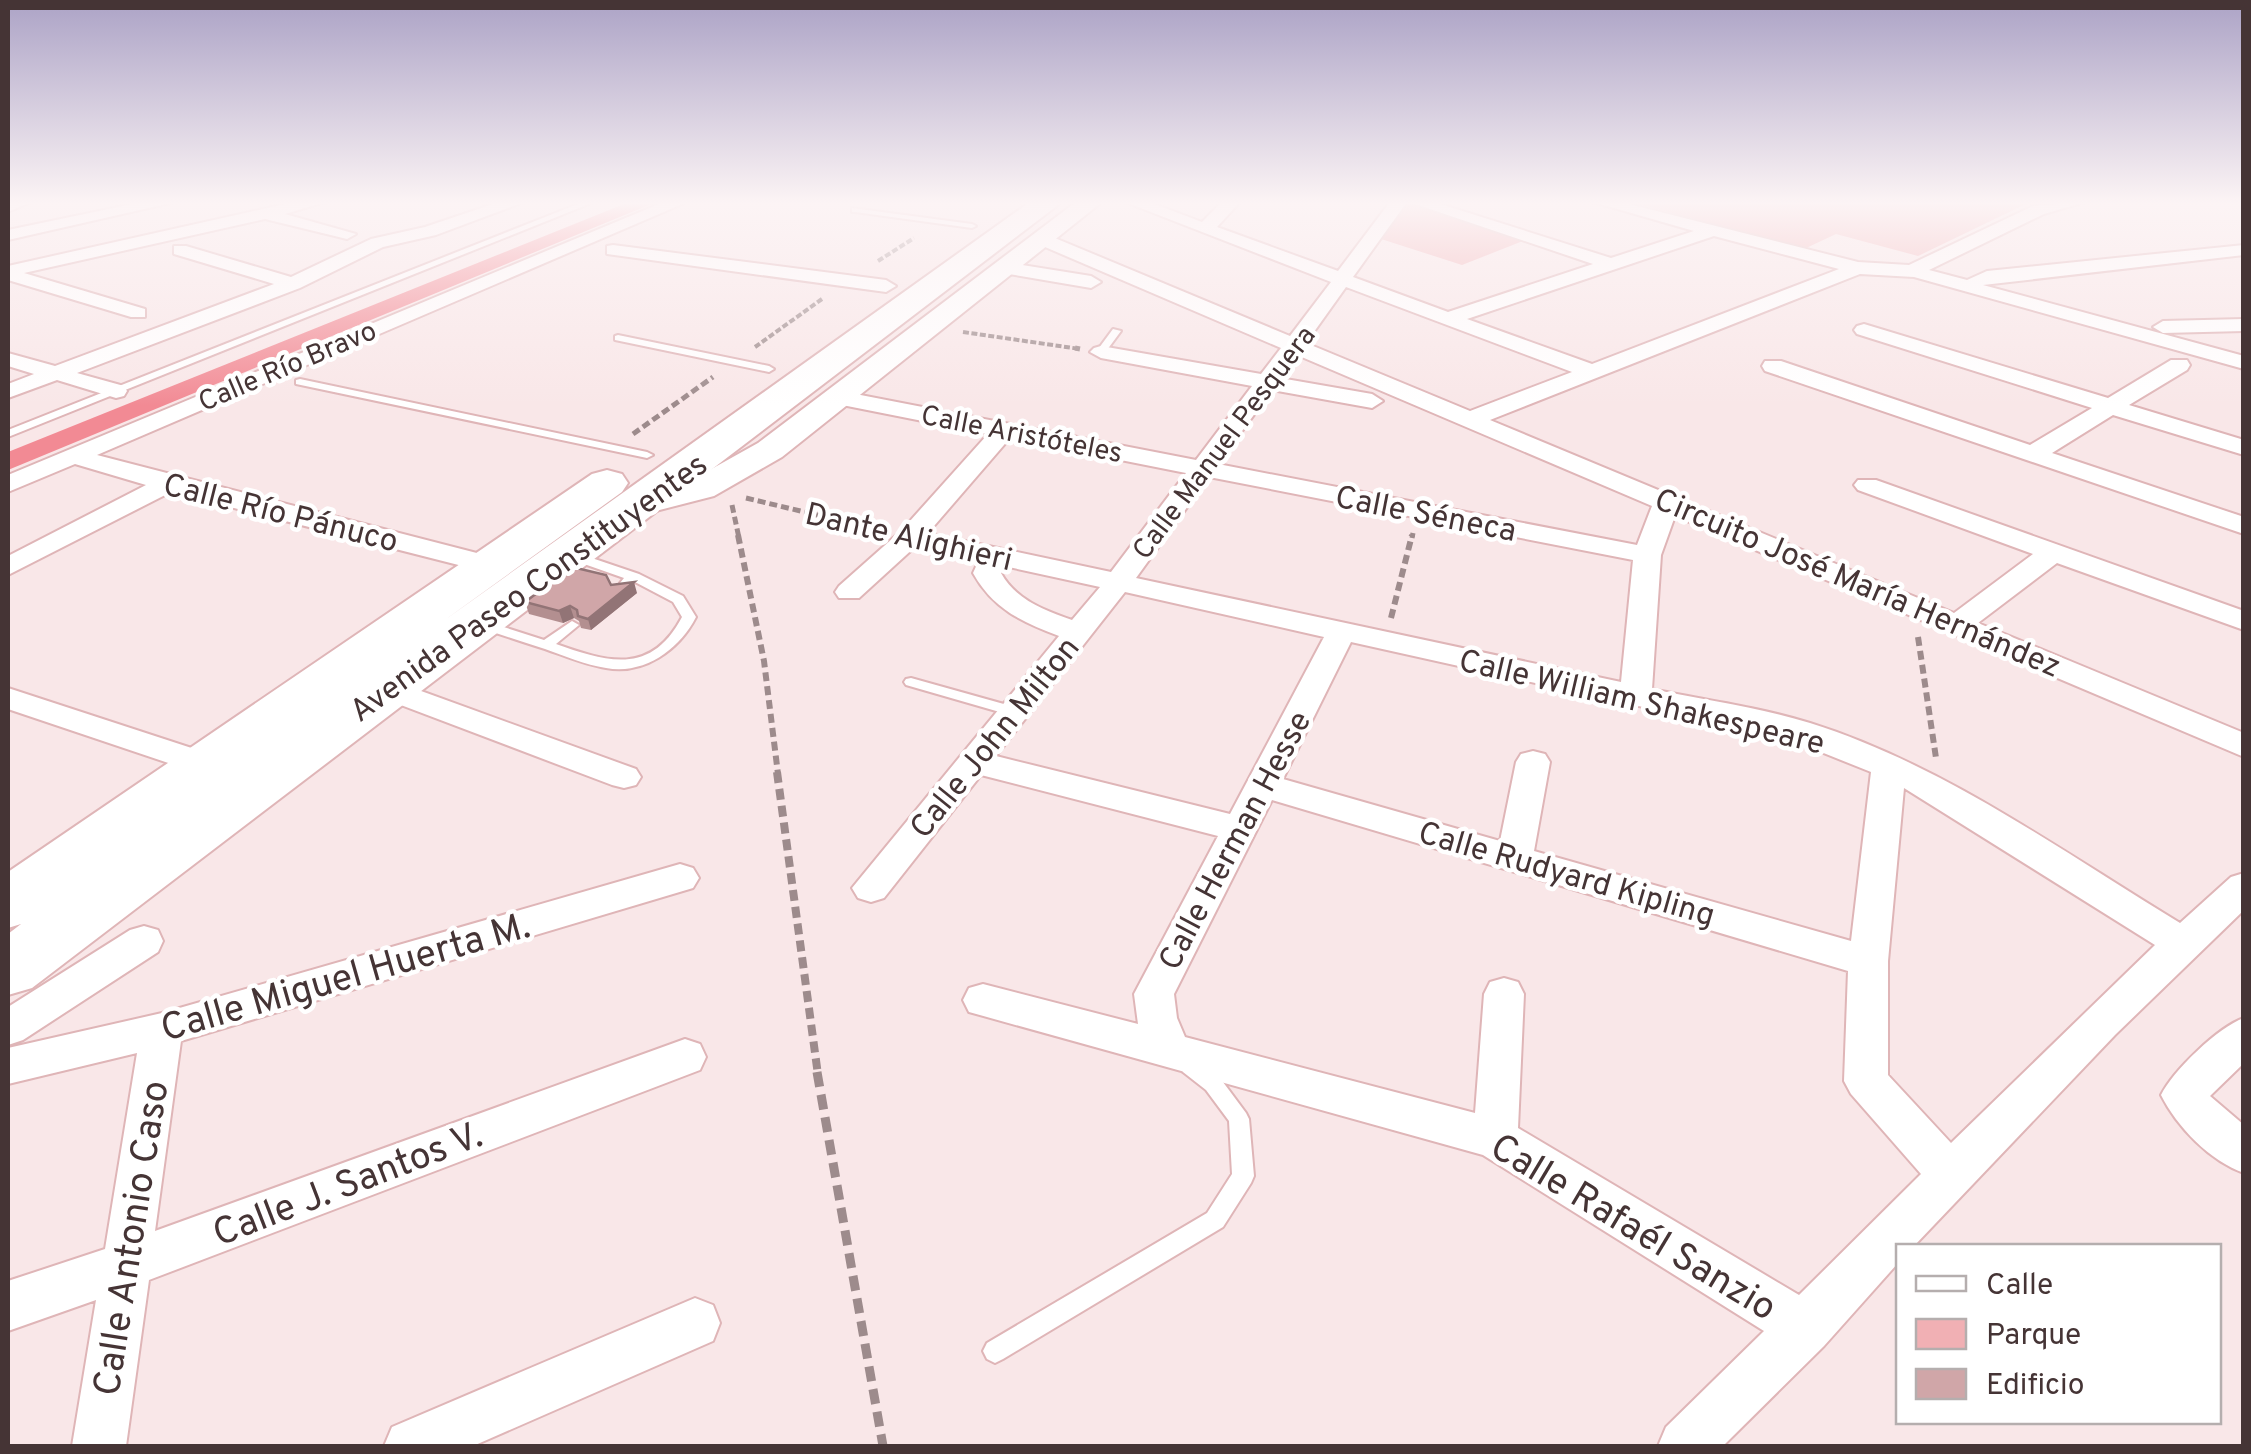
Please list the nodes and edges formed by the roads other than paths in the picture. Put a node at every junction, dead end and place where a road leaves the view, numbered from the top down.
1 (246, 270) edge
2 (323, 270) edge
3 (420, 270) edge
4 (517, 270) edge
5 (764, 270) edge
6 (909, 270) edge
7 (957, 270) edge
8 (1002, 270) edge
9 (1015, 270) edge
10 (1115, 270) edge
11 (1317, 270) edge
12 (1351, 270) edge
13 (1593, 270) edge
14 (1853, 270) edge
15 (1862, 270) edge
16 (1891, 270) edge
17 (2062, 270) edge
18 (1912, 271) junction
19 (8, 272) edge
20 (1344, 280) junction
21 (1090, 282) dead end
22 (1887, 282) junction
23 (293, 284) junction
24 (886, 286) junction
25 (1970, 288) junction
26 (1992, 312) junction
27 (138, 313) dead end
28 (1449, 318) junction
29 (2244, 325) edge
30 (2148, 326) dead end
31 (1864, 330) dead end
32 (1116, 331) dead end
33 (618, 338) dead end
34 (1296, 346) junction
35 (1100, 352) joint
36 (8, 359) edge
37 (2244, 363) edge
38 (2179, 365) junction
39 (1773, 366) dead end
40 (770, 368) junction
41 (1590, 371) junction
42 (55, 373) junction
43 (300, 382) dead end
44 (1268, 382) junction
45 (2244, 383) edge
46 (8, 390) edge
47 (116, 391) junction
48 (840, 398) junction
49 (1372, 401) dead end
50 (2114, 407) junction
51 (1471, 419) junction
52 (1004, 430) junction
53 (8, 434) edge
54 (2244, 448) edge
55 (2033, 454) junction
56 (646, 455) junction
57 (73, 456) junction
58 (1204, 468) junction
59 (8, 484) edge
60 (168, 484) junction
61 (1867, 486) dead end
62 (1667, 502) junction
63 (644, 503) junction
64 (2244, 526) edge
65 (910, 537) junction
66 (2055, 551) junction
67 (571, 555) junction
68 (994, 556) junction
69 (1647, 556) junction
70 (490, 565) junction
71 (8, 567) edge
72 (634, 577) junction
73 (1116, 584) junction
74 (619, 589) edge
75 (849, 592) dead end
76 (2244, 621) edge
77 (478, 622) junction
78 (1956, 624) junction
79 (572, 625) dead end
80 (1078, 633) junction
81 (1340, 633) junction
82 (546, 645) junction
83 (911, 682) dead end
84 (388, 689) junction
85 (1636, 695) junction
86 (8, 698) edge
87 (1016, 712) junction
88 (2244, 746) edge
89 (974, 762) junction
90 (1534, 762) dead end
91 (204, 764) junction
92 (1889, 766) junction
93 (624, 777) dead end
94 (1265, 786) junction
95 (1237, 828) junction
96 (1515, 858) junction
97 (680, 878) dead end
98 (2244, 887) edge
99 (871, 888) dead end
100 (22, 937) edge
101 (144, 941) dead end
102 (2182, 943) junction
103 (1868, 961) junction
104 (8, 986) edge
105 (1504, 994) dead end
106 (983, 1000) dead end
107 (8, 1028) edge
108 (162, 1030) junction
109 (2244, 1036) edge
110 (1172, 1050) junction
111 (685, 1057) dead end
112 (8, 1066) edge
113 (1496, 1138) junction
114 (2244, 1153) edge
115 (1950, 1174) junction
116 (125, 1266) junction
117 (8, 1306) edge
118 (695, 1323) dead end
119 (1806, 1328) junction
120 (994, 1351) dead end
121 (99, 1446) edge
122 (411, 1446) edge
123 (1685, 1446) edge

1 - 23 street
2 - 23 street
3 - 47 lane
4 - 57 street, Calle Río Bravo
5 - 24 street
6 - 24 highway, Avenida Paseo Constituyentes
7 - 63 highway, Avenida Paseo Constituyentes
8 - 48 street
9 - 21 street
10 - 34 street, Circuito José María Hernández
11 - 20 street
12 - 20 street, Calle Manuel Pesquera
13 - 28 street
14 - 41 street
15 - 22 street
16 - 18 street
17 - 25 street
18 - 22 street
18 - 25 street
19 - 27 street
20 - 28 street
20 - 34 street, Calle Manuel Pesquera
22 - 26 street
23 - 42 street
24 - 40 highway, Avenida Paseo Constituyentes
25 - 26 street
25 - 37 street
26 - 38 street
28 - 41 street
29 - 30 street
31 - 50 street
32 - 35 lane
33 - 40 lane
34 - 44 street, Calle Manuel Pesquera
34 - 51 street, Circuito José María Hernández
35 - 44 street
36 - 42 street
38 - 45 street
38 - 50 street
39 - 55 street
40 - 56 highway, Avenida Paseo Constituyentes
41 - 51 street
42 - 46 street
42 - 47 street
43 - 56 lane
44 - 49 street
44 - 58 street, Calle Manuel Pesquera
47 - 53 lane
48 - 52 street, Calle Aristóteles
48 - 63 street
50 - 54 street
50 - 55 street
51 - 62 street, Circuito José María Hernández
52 - 58 street, Calle Aristóteles
52 - 65 street
55 - 64 street
56 - 70 highway, Avenida Paseo Constituyentes
57 - 59 street, Calle Río Bravo
57 - 60 street, Calle Río Pánuco
58 - 69 street, Calle Séneca
58 - 73 street, Calle Manuel Pesquera
60 - 70 street, Calle Río Pánuco
60 - 71 street
61 - 66 street
62 - 69 street
62 - 78 street, Circuito José María Hernández
63 - 67 highway, Avenida Paseo Constituyentes
65 - 68 street, Dante Alighieri
65 - 75 street
66 - 76 street
66 - 78 street
67 - 72 lane
67 - 77 highway, Avenida Paseo Constituyentes
68 - 73 street, Dante Alighieri
68 - 80 street
69 - 85 street
70 - 91 highway, Avenida Paseo Constituyentes
72 - 74 lane
72 - 82 lane
73 - 80 street, Calle John Milton
73 - 81 street, Calle William Shakespeare
77 - 82 lane
77 - 84 highway, Avenida Paseo Constituyentes
78 - 88 street, Circuito José María Hernández
79 - 82 lane
80 - 87 street, Calle John Milton
81 - 85 street, Calle William Shakespeare
81 - 94 street, Calle Herman Hesse
83 - 87 lane
84 - 93 street
84 - 100 highway, Avenida Paseo Constituyentes
85 - 92 street, Calle William Shakespeare
86 - 91 street
87 - 89 street, Calle John Milton
89 - 95 street
89 - 99 street, Calle John Milton
90 - 96 street
91 - 100 highway, Avenida Paseo Constituyentes
92 - 102 street, Calle William Shakespeare
92 - 103 street
94 - 95 street, Calle Herman Hesse
94 - 96 street, Calle Rudyard Kipling
95 - 110 street, Calle Herman Hesse
96 - 103 street, Calle Rudyard Kipling
97 - 108 street, Calle Miguel Huerta M.
98 - 102 street
100 - 104 street
101 - 107 street
102 - 115 street
103 - 115 street
105 - 113 street
106 - 110 street, Calle Rafaél Sanzio
108 - 112 street, Calle Miguel Huerta M.
108 - 116 street, Calle Antonio Caso
109 - 114 street
110 - 113 street, Calle Rafaél Sanzio
110 - 120 lane
111 - 116 street, Calle J. Santos V.
113 - 119 street, Calle Rafaél Sanzio
115 - 119 street
116 - 117 street, Calle J. Santos V.
116 - 121 street, Calle Antonio Caso
118 - 122 street
119 - 123 street

